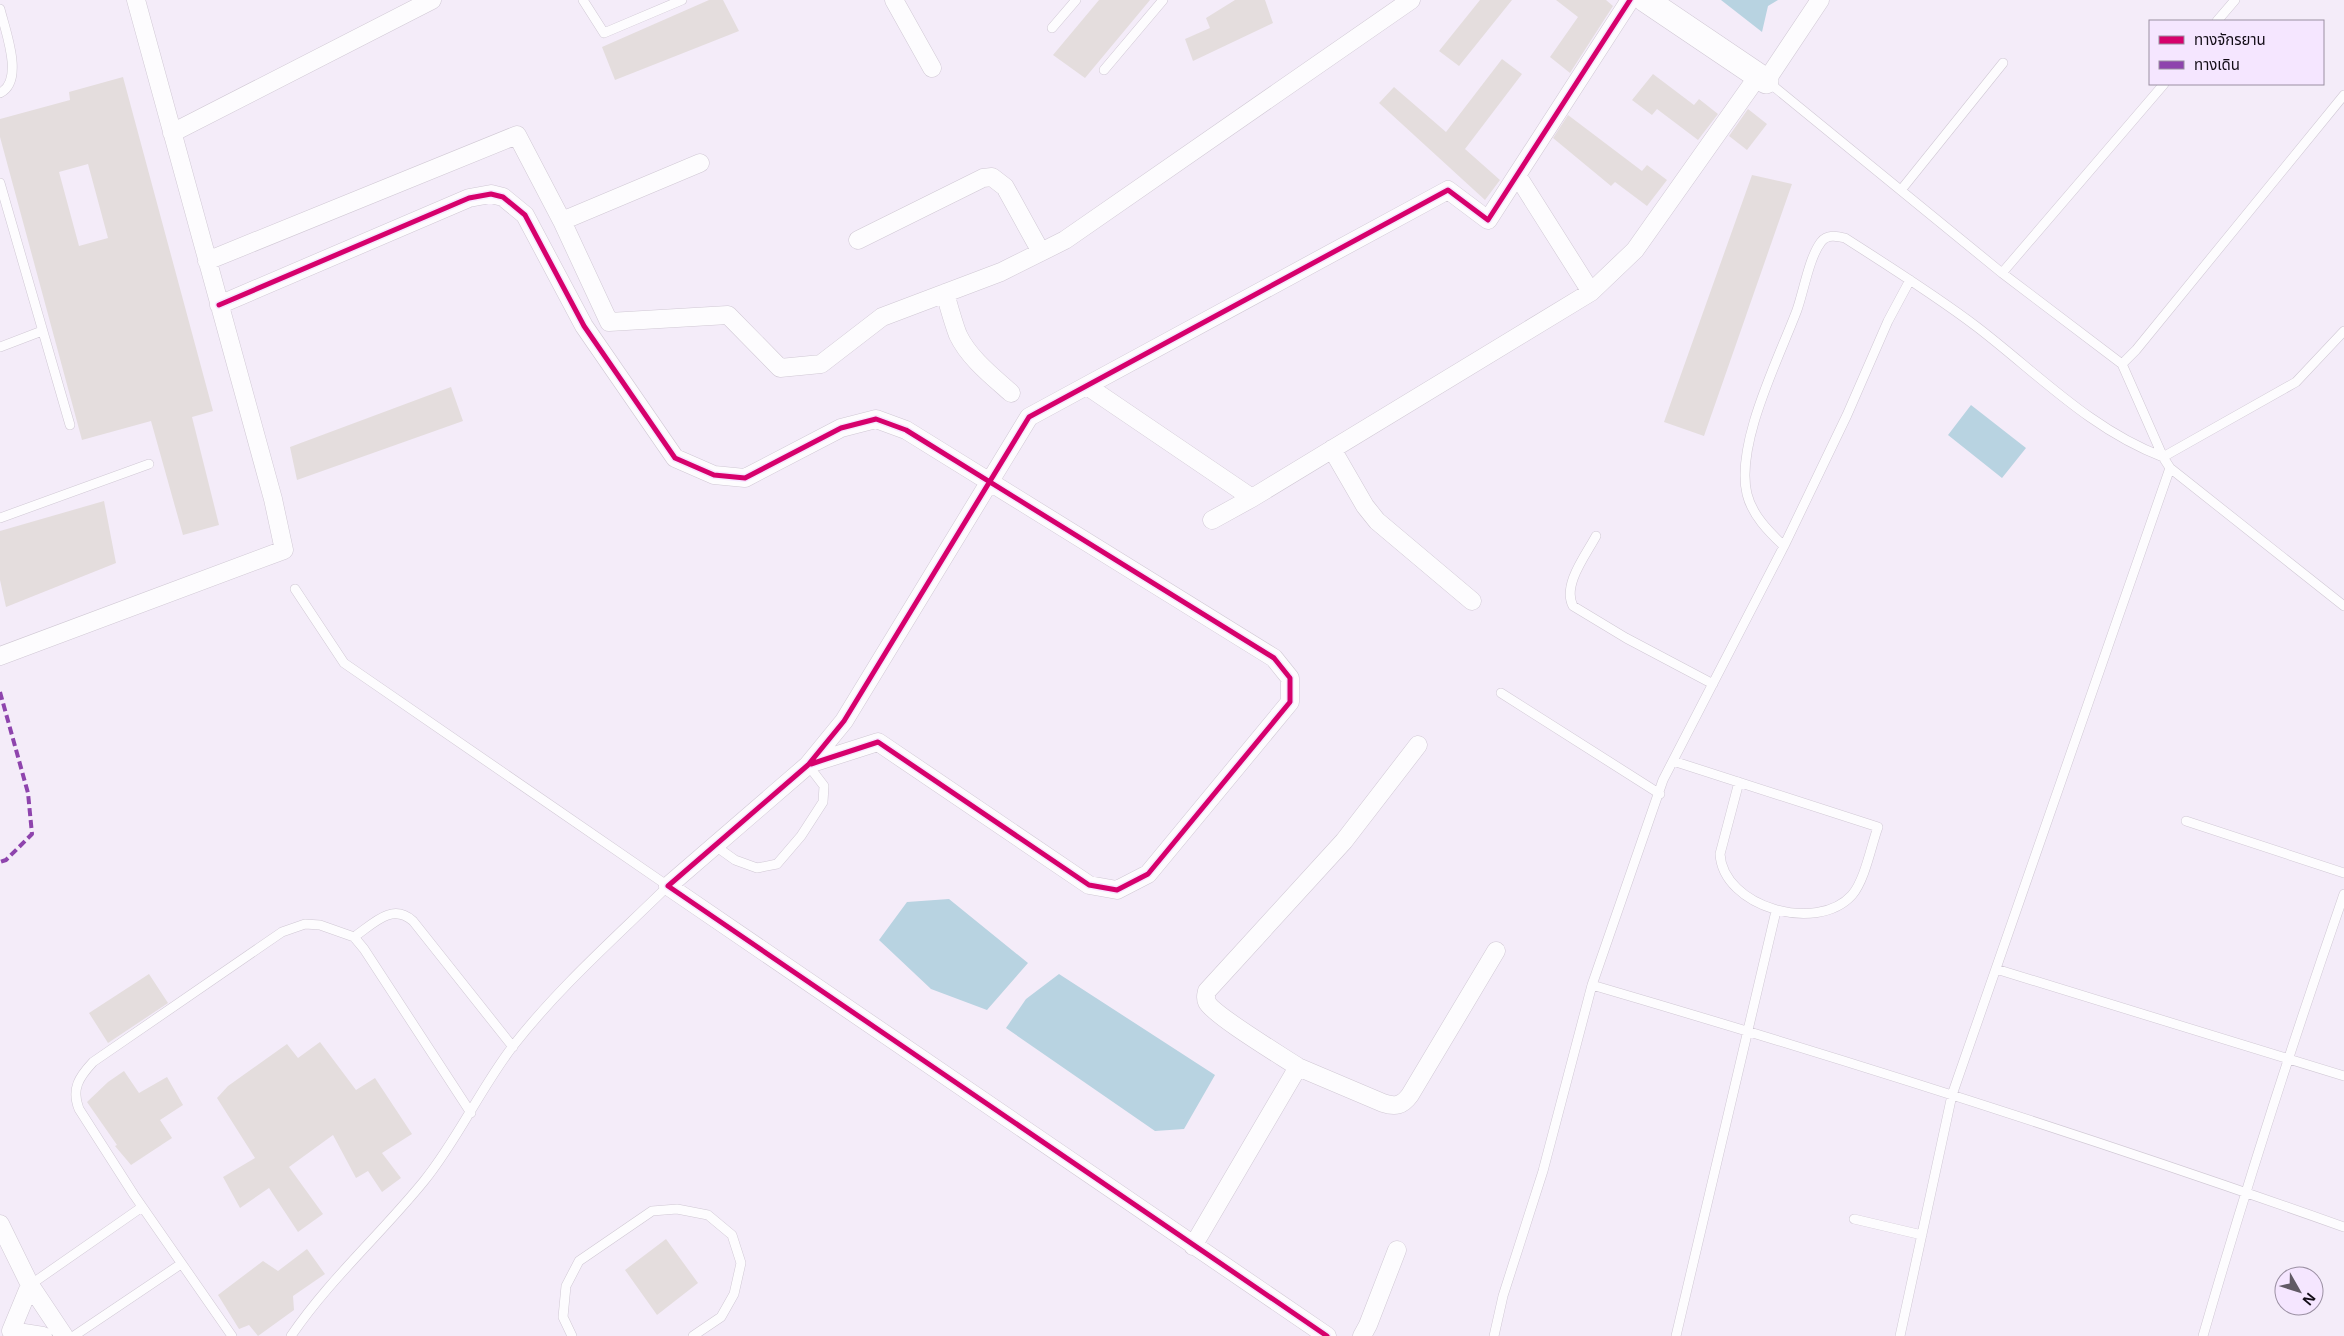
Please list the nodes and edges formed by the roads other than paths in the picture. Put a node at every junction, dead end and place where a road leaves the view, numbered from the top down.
1 (136, 0) edge
2 (432, 0) edge
3 (583, 0) edge
4 (682, 0) edge
5 (894, 0) edge
6 (1076, 0) edge
7 (1163, 0) edge
8 (1411, 0) edge
9 (1630, 0) edge
10 (1646, 0) edge
11 (2236, 0) edge
12 (1815, 2) edge
13 (0, 9) edge
14 (2218, 20) edge
15 (1052, 28) dead end
16 (2003, 63) dead end
17 (932, 68) dead end
18 (1104, 70) dead end
19 (1762, 78) junction
20 (2163, 85) edge
21 (0, 93) edge
22 (2344, 94) edge
23 (172, 133) junction
24 (700, 163) dead end
25 (1517, 175) junction
26 (0, 183) edge
27 (1901, 190) junction
28 (3, 206) edge
29 (562, 221) junction
30 (858, 240) dead end
31 (1041, 252) junction
32 (207, 261) junction
33 (2002, 273) junction
34 (1910, 280) junction
35 (1591, 292) junction
36 (944, 294) junction
37 (219, 305) junction
38 (42, 331) junction
39 (2344, 331) edge
40 (0, 347) edge
41 (2122, 364) junction
42 (1086, 386) junction
43 (1011, 393) dead end
44 (70, 425) dead end
45 (1332, 449) junction
46 (2163, 457) junction
47 (149, 464) dead end
48 (2170, 468) junction
49 (990, 483) junction
50 (1252, 498) junction
51 (0, 518) edge
52 (1212, 520) dead end
53 (1596, 536) dead end
54 (1784, 546) junction
55 (295, 589) dead end
56 (1472, 601) dead end
57 (2344, 606) edge
58 (0, 656) edge
59 (1713, 684) junction
60 (1501, 693) dead end
61 (1418, 745) dead end
62 (1673, 761) junction
63 (808, 765) junction
64 (1739, 782) junction
65 (1660, 794) junction
66 (2186, 821) dead end
67 (713, 845) junction
68 (2344, 873) edge
69 (668, 886) junction
70 (2344, 894) edge
71 (1776, 911) junction
72 (354, 937) junction
73 (1496, 951) dead end
74 (1996, 969) junction
75 (1592, 986) junction
76 (1749, 1031) junction
77 (513, 1047) junction
78 (2287, 1059) junction
79 (1298, 1067) junction
80 (2344, 1076) edge
81 (1952, 1095) junction
82 (471, 1113) junction
83 (2245, 1192) junction
84 (142, 1207) junction
85 (1854, 1219) dead end
86 (0, 1224) edge
87 (2344, 1227) edge
88 (1922, 1234) junction
89 (1193, 1246) junction
90 (1397, 1250) dead end
91 (181, 1264) junction
92 (30, 1285) junction
93 (7, 1333) edge
94 (42, 1336) edge
95 (64, 1336) edge
96 (74, 1336) edge
97 (232, 1336) edge
98 (291, 1336) edge
99 (572, 1336) edge
100 (693, 1336) edge
101 (1328, 1336) edge
102 (1362, 1336) edge
103 (1494, 1336) edge
104 (1676, 1336) edge
105 (1900, 1336) edge
106 (2204, 1336) edge

1 - 23 street
2 - 23 street
3 - 4 lane
5 - 17 street
6 - 15 lane
7 - 18 lane
8 - 31 street
9 - 25 street
10 - 19 street
11 - 14 lane
12 - 19 street
13 - 21 lane
16 - 27 lane
19 - 27 lane
19 - 35 street
20 - 33 lane
22 - 41 lane
23 - 32 street
24 - 29 street
25 - 35 street
25 - 42 street
26 - 28 lane
27 - 33 lane
28 - 38 lane
29 - 32 street
29 - 36 street
30 - 31 street
31 - 36 street
32 - 37 street
33 - 41 lane
34 - 46 lane
34 - 54 lane
34 - 54 lane
35 - 45 street
36 - 43 street
37 - 49 street
37 - 58 street
38 - 40 lane
38 - 44 lane
39 - 46 lane
41 - 46 lane
42 - 49 street
42 - 50 street
45 - 50 street
45 - 56 street
46 - 48 lane
47 - 51 lane
48 - 57 lane
48 - 74 lane
49 - 63 street
49 - 63 street
50 - 52 street
53 - 59 lane
54 - 59 lane
55 - 69 lane
59 - 62 lane
60 - 65 lane
61 - 79 street
62 - 64 lane
62 - 65 lane
63 - 67 street
63 - 67 lane
64 - 71 lane
64 - 71 lane
65 - 75 lane
66 - 68 lane
67 - 69 street
69 - 77 lane
69 - 89 street
70 - 78 lane
71 - 76 lane
72 - 77 lane
72 - 82 lane
72 - 84 lane
73 - 79 street
74 - 78 lane
74 - 81 lane
75 - 76 lane
75 - 103 lane
76 - 81 lane
76 - 104 lane
77 - 82 lane
78 - 80 lane
78 - 83 lane
79 - 89 street
81 - 83 lane
81 - 88 lane
82 - 98 lane
83 - 87 lane
83 - 106 lane
84 - 91 lane
84 - 92 lane
85 - 88 lane
86 - 92 street
88 - 105 lane
89 - 101 street
90 - 102 street
91 - 96 lane
91 - 97 lane
92 - 93 street
92 - 95 street
93 - 94 street
99 - 100 lane

